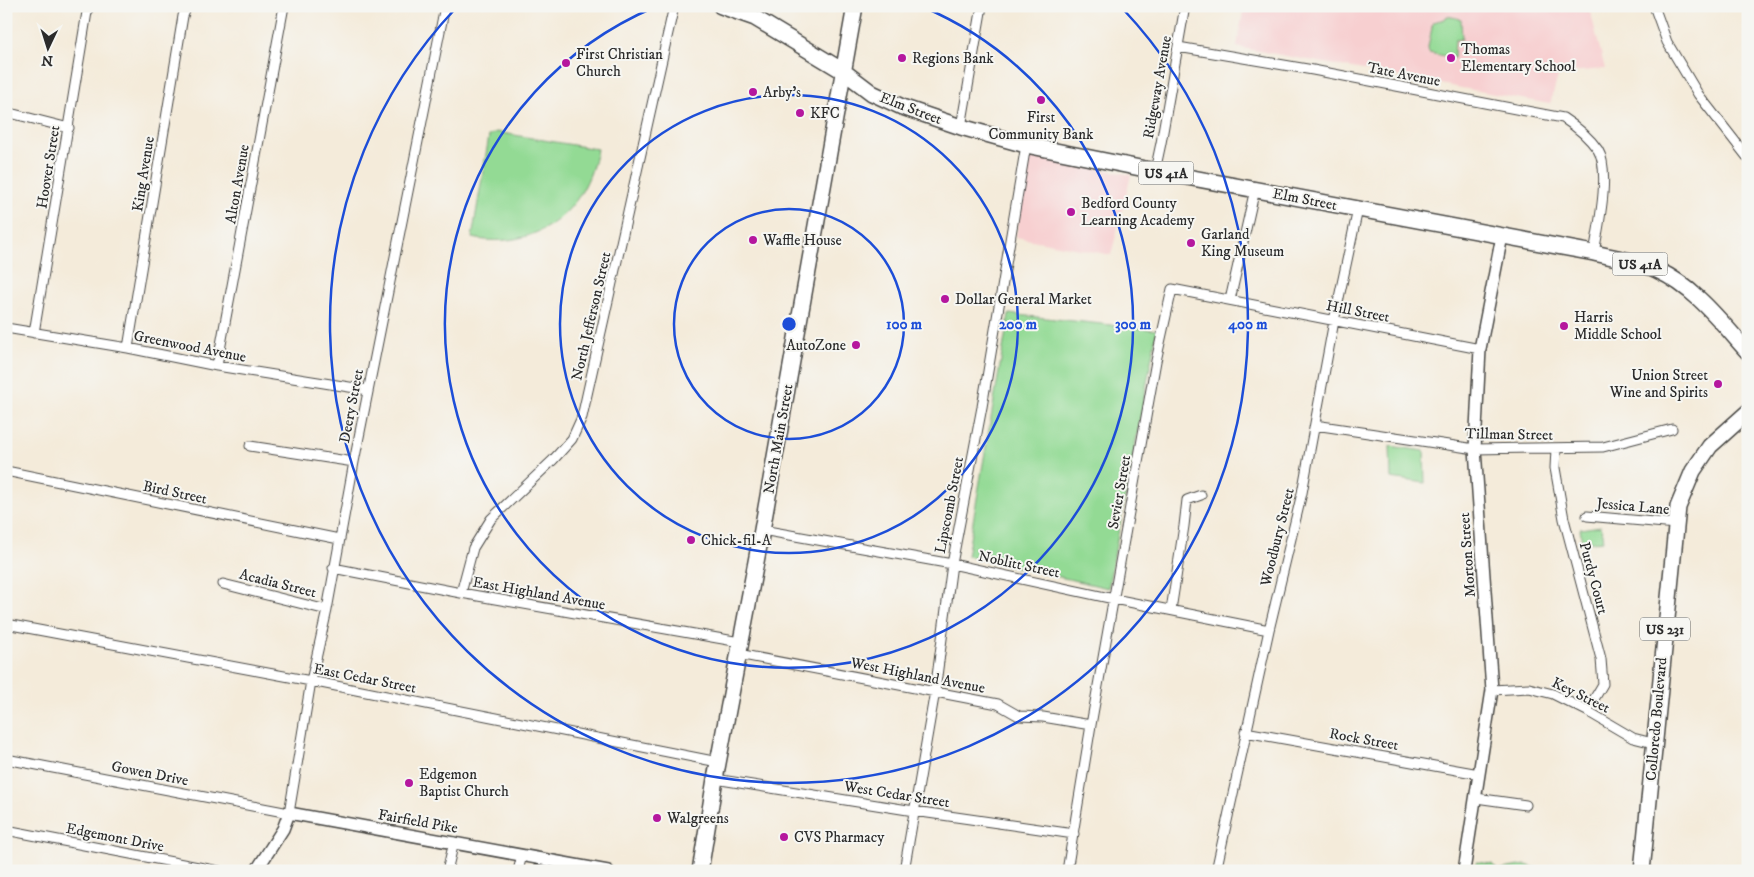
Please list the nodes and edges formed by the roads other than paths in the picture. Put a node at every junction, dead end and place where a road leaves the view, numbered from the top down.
1 (88, 6) edge
2 (187, 6) edge
3 (284, 6) edge
4 (446, 6) edge
5 (674, 6) edge
6 (721, 6) edge
7 (855, 6) edge
8 (982, 6) edge
9 (1185, 6) edge
10 (1654, 6) edge
11 (757, 12) edge
12 (1178, 47) junction
13 (843, 71) junction
14 (6, 112) edge
15 (961, 127) junction
16 (68, 128) junction
17 (1026, 145) junction
18 (1748, 158) edge
19 (1155, 171) junction
20 (1256, 189) junction
21 (1358, 209) junction
22 (1502, 236) junction
23 (1594, 253) junction
24 (1230, 300) junction
25 (1334, 320) junction
26 (6, 328) edge
27 (34, 333) junction
28 (128, 348) junction
29 (1480, 349) junction
30 (1748, 352) edge
31 (217, 366) junction
32 (368, 390) junction
33 (1748, 412) edge
34 (1315, 425) junction
35 (1672, 429) dead end
36 (250, 446) dead end
37 (1556, 449) junction
38 (1475, 450) junction
39 (354, 462) junction
40 (6, 472) edge
41 (1201, 495) dead end
42 (1587, 516) dead end
43 (1676, 524) junction
44 (762, 530) junction
45 (339, 539) junction
46 (952, 564) junction
47 (333, 568) junction
48 (223, 584) dead end
49 (461, 593) junction
50 (1114, 599) junction
51 (327, 610) junction
52 (1170, 610) junction
53 (6, 624) edge
54 (1269, 630) junction
55 (739, 648) junction
56 (310, 681) junction
57 (1492, 690) junction
58 (935, 692) junction
59 (1587, 711) junction
60 (1091, 724) junction
61 (1245, 732) junction
62 (1653, 744) junction
63 (6, 759) edge
64 (718, 762) junction
65 (1479, 774) junction
66 (715, 779) junction
67 (1476, 798) junction
68 (1526, 804) dead end
69 (914, 811) junction
70 (289, 813) junction
71 (6, 830) edge
72 (1074, 834) junction
73 (454, 842) junction
74 (522, 855) junction
75 (219, 871) edge
76 (256, 871) edge
77 (447, 871) edge
78 (518, 871) edge
79 (608, 871) edge
80 (700, 871) edge
81 (904, 871) edge
82 (1068, 871) edge
83 (1216, 871) edge
84 (1464, 871) edge
85 (1642, 871) edge

1 - 16 street, Hoover Street
2 - 28 street, King Avenue
3 - 31 street, Alton Avenue
4 - 32 street, Deery Street
5 - 49 street, North Jefferson Street
6 - 11 main road, US 41A
7 - 13 main road, North Main Street
8 - 15 street
9 - 12 street, Ridgeway Avenue
10 - 18 street
11 - 13 main road, US 41A
12 - 19 street, Ridgeway Avenue
12 - 23 street, Tate Avenue
13 - 15 main road, Elm Street / US 41A
13 - 44 main road, North Main Street
14 - 16 street
15 - 17 main road, Elm Street / US 41A
16 - 27 street, Hoover Street
17 - 19 main road, Elm Street / US 41A
17 - 46 street, Lipscomb Street
19 - 20 main road, Elm Street / US 41A
20 - 21 main road, Elm Street / US 41A
20 - 24 street
21 - 22 main road, Elm Street / US 41A
21 - 25 street, Woodbury Street
22 - 23 main road, Elm Street / US 41A
22 - 29 street, Morton Street
23 - 30 main road, Elm Street / US 41A
24 - 25 street, Hill Street
24 - 50 street, Sevier Street
25 - 29 street, Hill Street
25 - 34 street, Woodbury Street
26 - 27 street, Greenwood Avenue
27 - 28 street, Greenwood Avenue
28 - 31 street, Greenwood Avenue
29 - 38 street, Morton Street
31 - 32 street, Greenwood Avenue
32 - 39 street, Deery Street
33 - 43 main road, Colloredo Boulevard / US 231
34 - 38 street, Tillman Street
34 - 54 street, Woodbury Street
35 - 37 street, Tillman Street
36 - 39 street
37 - 38 street, Tillman Street
37 - 59 street, Purdy Court
38 - 57 street, Morton Street
39 - 45 street, Deery Street
40 - 45 street, Bird Street
41 - 52 street
42 - 43 street, Jessica Lane
43 - 62 main road, Colloredo Boulevard / US 231
44 - 46 street, Noblitt Street
44 - 55 main road, North Main Street
45 - 47 street, Deery Street
46 - 50 street, Noblitt Street
46 - 58 street, Lipscomb Street
47 - 49 street, East Highland Avenue
47 - 51 street, Deery Street
48 - 51 street, Acadia Street
49 - 55 street, East Highland Avenue
50 - 52 street, Noblitt Street
50 - 60 street, Sevier Street
51 - 56 street, Deery Street
52 - 54 street, Noblitt Street
53 - 56 street, East Cedar Street
54 - 61 street, Woodbury Street
55 - 58 street, West Highland Avenue
55 - 64 main road, North Main Street
56 - 64 street, East Cedar Street
56 - 70 street, Deery Street
57 - 59 street, Key Street
57 - 65 street, Morton Street
58 - 60 street, West Highland Avenue
58 - 69 street, Lipscomb Street
59 - 62 street, Key Street
60 - 72 street, Sevier Street
61 - 65 street, Rock Street
61 - 83 street, Woodbury Street
62 - 85 main road, Colloredo Boulevard / US 231
63 - 70 street, Gowen Drive
64 - 66 main road, North Main Street
65 - 67 street, Morton Street
66 - 69 street, West Cedar Street
66 - 80 main road, North Main Street
67 - 68 street
67 - 84 street, Morton Street
69 - 72 street, West Cedar Street
69 - 81 street, Lipscomb Street
70 - 73 street, Fairfield Pike
70 - 76 street
71 - 75 street, Edgemont Drive
72 - 82 street, Sevier Street
73 - 74 street, Fairfield Pike
73 - 77 street
74 - 78 street
74 - 79 street, Fairfield Pike

